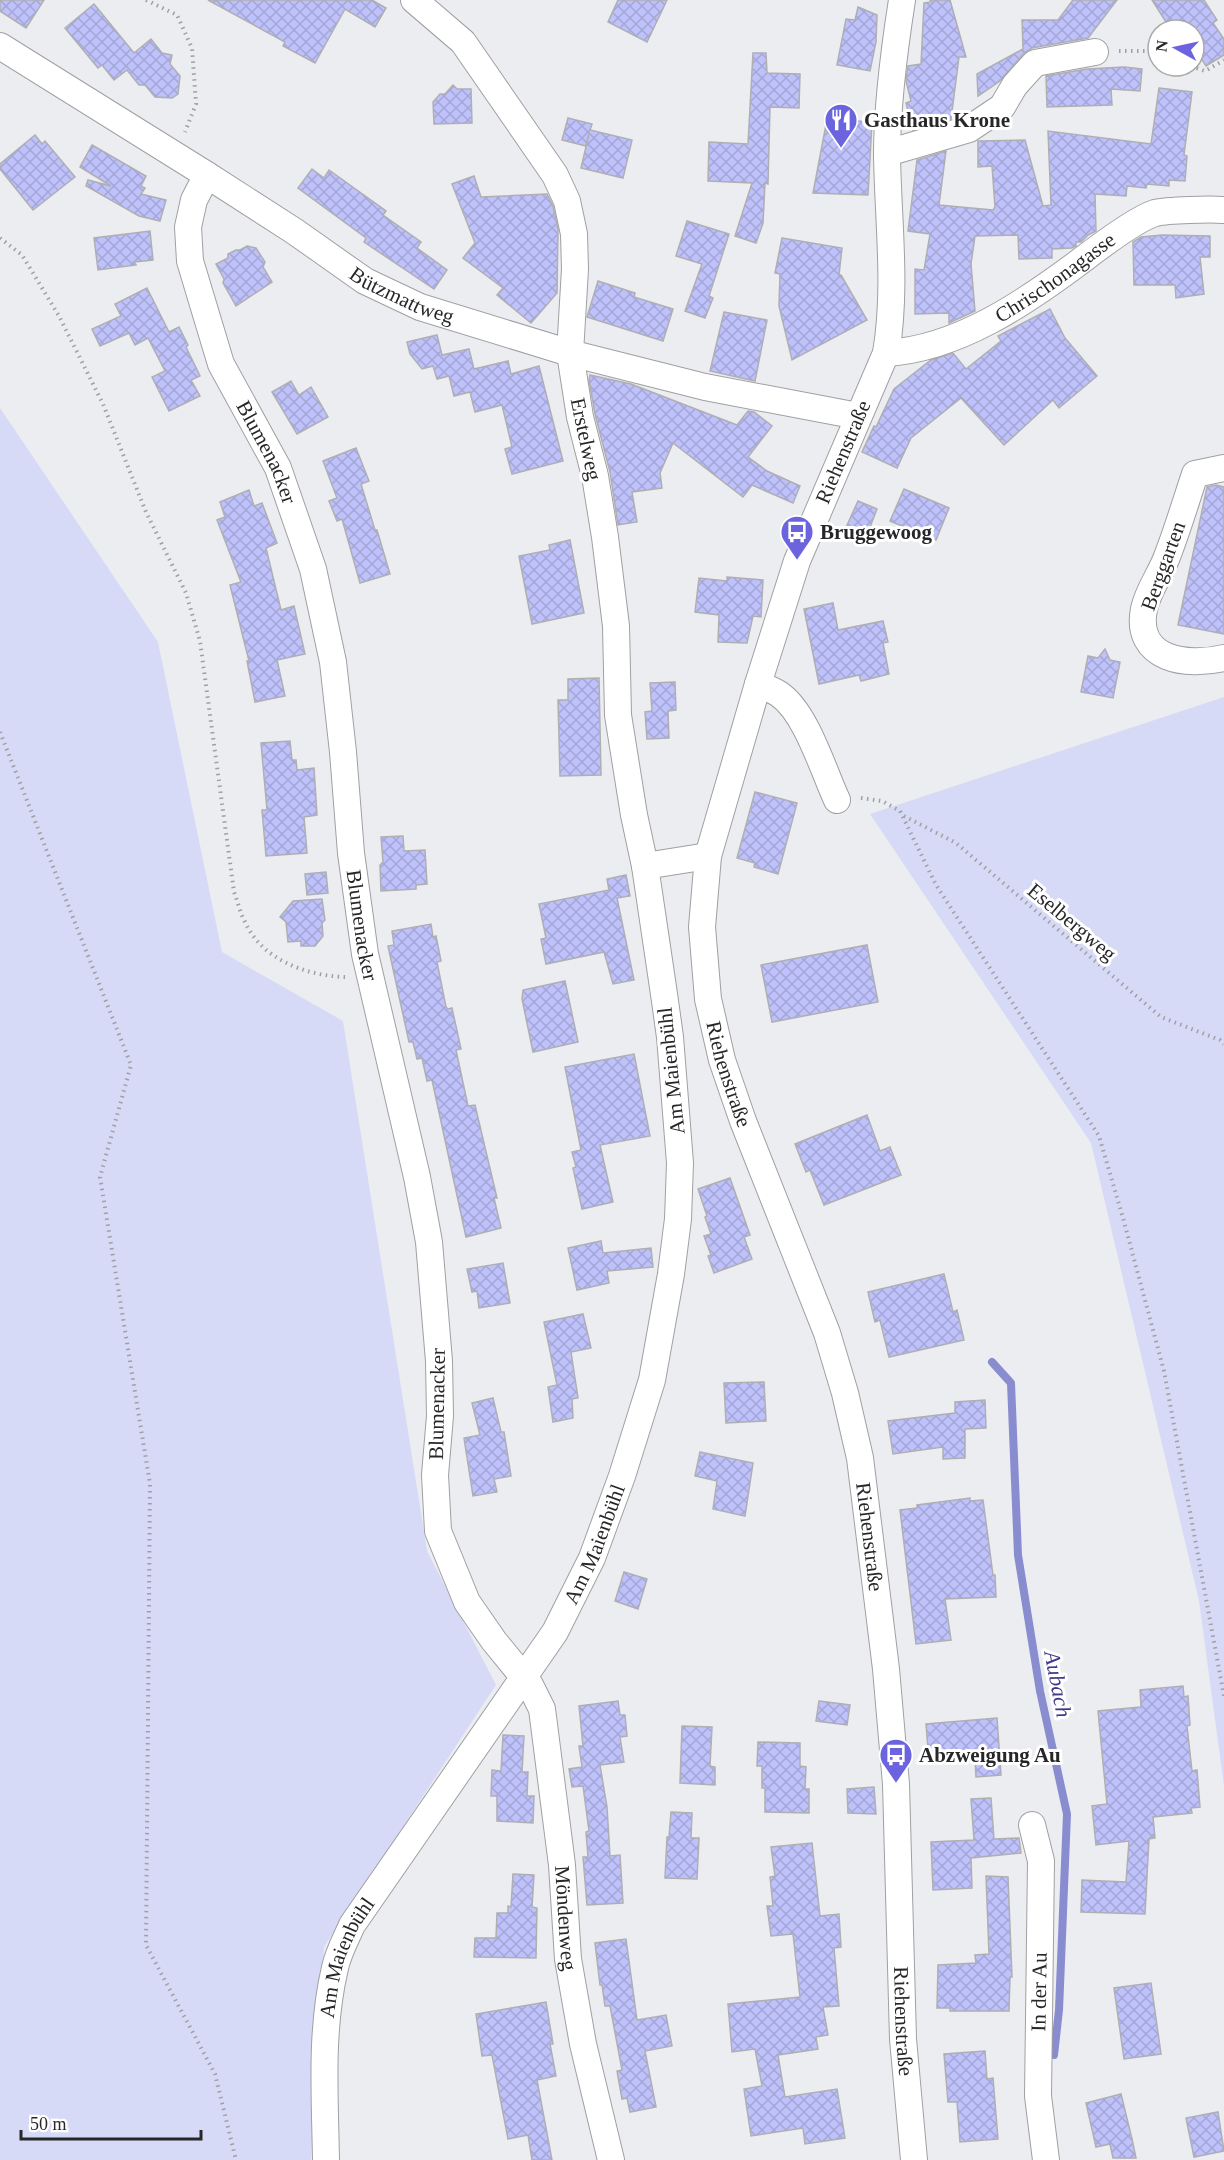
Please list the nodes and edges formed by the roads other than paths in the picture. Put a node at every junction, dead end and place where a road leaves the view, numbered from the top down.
1 (414, 0) edge
2 (902, 0) edge
3 (0, 46) edge
4 (1095, 52) road end
5 (887, 153) junction
6 (207, 175) junction
7 (1224, 210) edge
8 (886, 352) junction
9 (570, 353) junction
10 (858, 416) junction
11 (1224, 468) edge
12 (1224, 658) edge
13 (758, 684) junction
14 (837, 800) road end
15 (708, 856) junction
16 (645, 866) junction
17 (524, 1677) junction
18 (1032, 1825) dead end
19 (326, 2160) edge
20 (611, 2160) edge
21 (914, 2160) edge
22 (1046, 2160) edge

1 - 9 street, Erstelweg
2 - 5 street, Riehenstraße
3 - 6 street, Bützmattweg
4 - 5 street
5 - 8 street, Riehenstraße
6 - 9 street, Bützmattweg
6 - 17 street, Blumenacker
7 - 8 street, Chrischonagasse
8 - 10 street, Riehenstraße
9 - 10 street, Bützmattweg
9 - 16 street, Erstelweg
10 - 13 street, Riehenstraße
11 - 12 street, Berggarten
13 - 14 street
13 - 15 street, Riehenstraße
15 - 16 street
15 - 21 street, Riehenstraße
16 - 17 street, Am Maienbühl
17 - 19 street, Am Maienbühl
17 - 20 street, Möndenweg
18 - 22 street, In der Au

